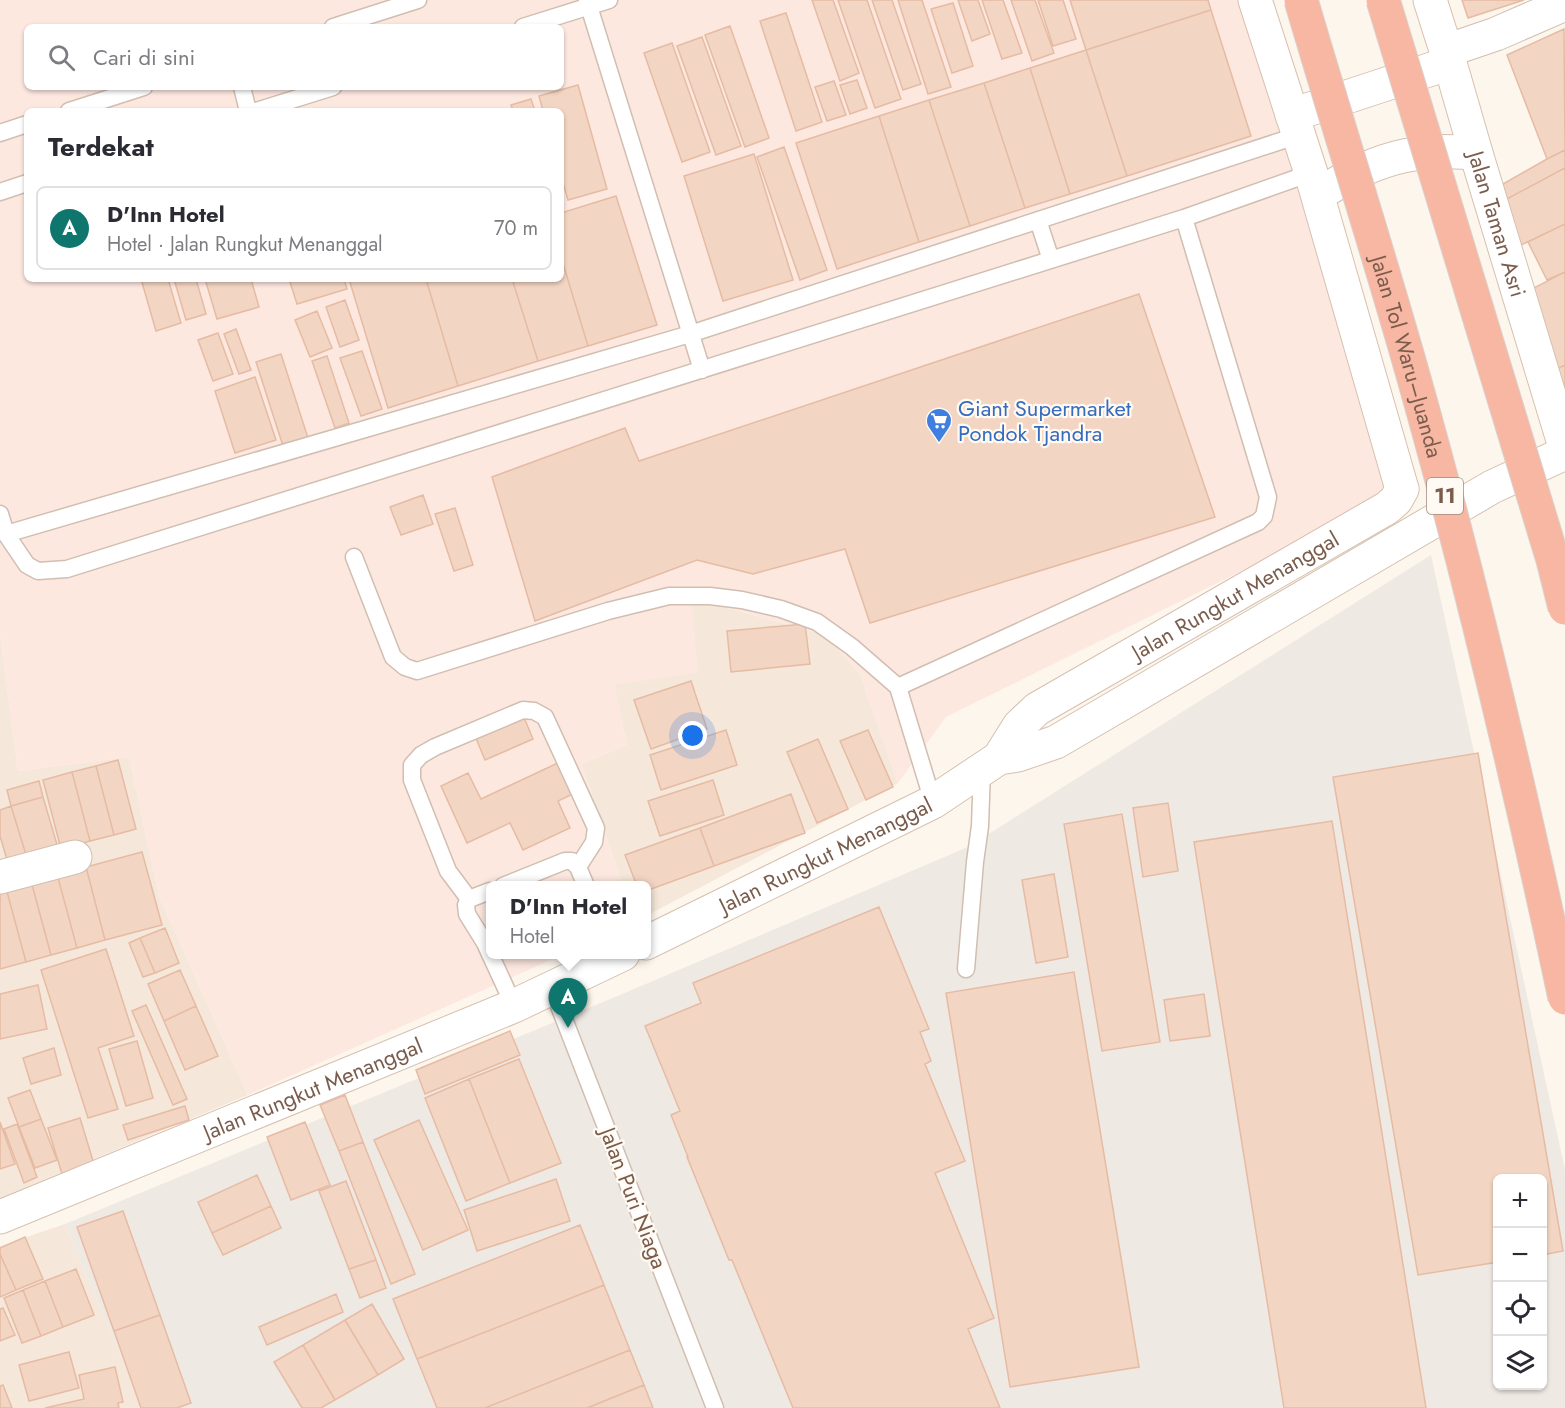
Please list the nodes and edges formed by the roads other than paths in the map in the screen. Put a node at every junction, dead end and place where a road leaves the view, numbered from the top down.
1 (418, 0) edge
2 (609, 0) edge
3 (1256, 0) edge
4 (1301, 0) edge
5 (1383, 0) edge
6 (1430, 0) edge
7 (588, 3) edge
8 (1565, 4) edge
9 (342, 24) edge
10 (531, 24) edge
11 (1448, 57) junction
12 (135, 90) edge
13 (243, 90) edge
14 (323, 90) edge
15 (78, 108) edge
16 (247, 108) edge
17 (266, 108) edge
18 (1294, 118) junction
19 (24, 125) edge
20 (0, 133) edge
21 (1476, 153) junction
22 (24, 184) edge
23 (1314, 184) junction
24 (0, 192) edge
25 (1184, 218) junction
26 (1038, 220) junction
27 (1051, 260) junction
28 (690, 334) junction
29 (702, 370) junction
30 (1565, 447) edge
31 (1565, 453) edge
32 (1492, 487) junction
33 (1402, 489) junction
34 (0, 514) edge
35 (6, 534) junction
36 (354, 557) dead end
37 (1565, 608) edge
38 (898, 687) junction
39 (991, 764) junction
40 (933, 802) junction
41 (75, 857) dead end
42 (578, 867) junction
43 (0, 878) edge
44 (513, 881) edge
45 (584, 881) edge
46 (486, 893) edge
47 (469, 899) junction
48 (651, 941) edge
49 (486, 947) edge
50 (492, 959) edge
51 (610, 959) edge
52 (966, 969) dead end
53 (552, 988) junction
54 (1565, 998) edge
55 (514, 1006) junction
56 (0, 1216) edge
57 (715, 1408) edge

1 - 9 lane
2 - 7 lane
3 - 18 main road
4 - 54 highway, Jalan Tol Waru–Juanda / 11, bridge
5 - 37 highway, bridge
6 - 11 main road, Jalan Taman Asri
7 - 10 lane
7 - 28 lane
8 - 11 main road
11 - 18 main road
11 - 21 main road, Jalan Taman Asri
12 - 15 lane
13 - 16 lane
14 - 17 lane
18 - 23 main road
18 - 26 lane
19 - 20 lane
21 - 23 main road
21 - 30 main road, Jalan Taman Asri
22 - 24 lane
23 - 25 lane
23 - 33 main road
25 - 27 lane
25 - 38 lane
26 - 27 lane
26 - 28 lane
27 - 29 lane
28 - 29 lane
28 - 35 lane
29 - 35 lane
31 - 32 main road, Jalan Rungkut Menanggal
32 - 33 main road
32 - 39 main road, Jalan Rungkut Menanggal
33 - 39 main road, Jalan Rungkut Menanggal
34 - 35 lane
36 - 38 lane
38 - 40 lane
39 - 40 main road, Jalan Rungkut Menanggal
39 - 52 lane
40 - 48 main road, Jalan Rungkut Menanggal
41 - 43 main road
42 - 44 lane
42 - 45 lane
42 - 47 lane
46 - 47 lane
47 - 49 lane
50 - 55 lane
51 - 53 main road, Jalan Rungkut Menanggal
53 - 55 main road, Jalan Rungkut Menanggal
53 - 57 lane, Jalan Puri Niaga
55 - 56 main road, Jalan Rungkut Menanggal

